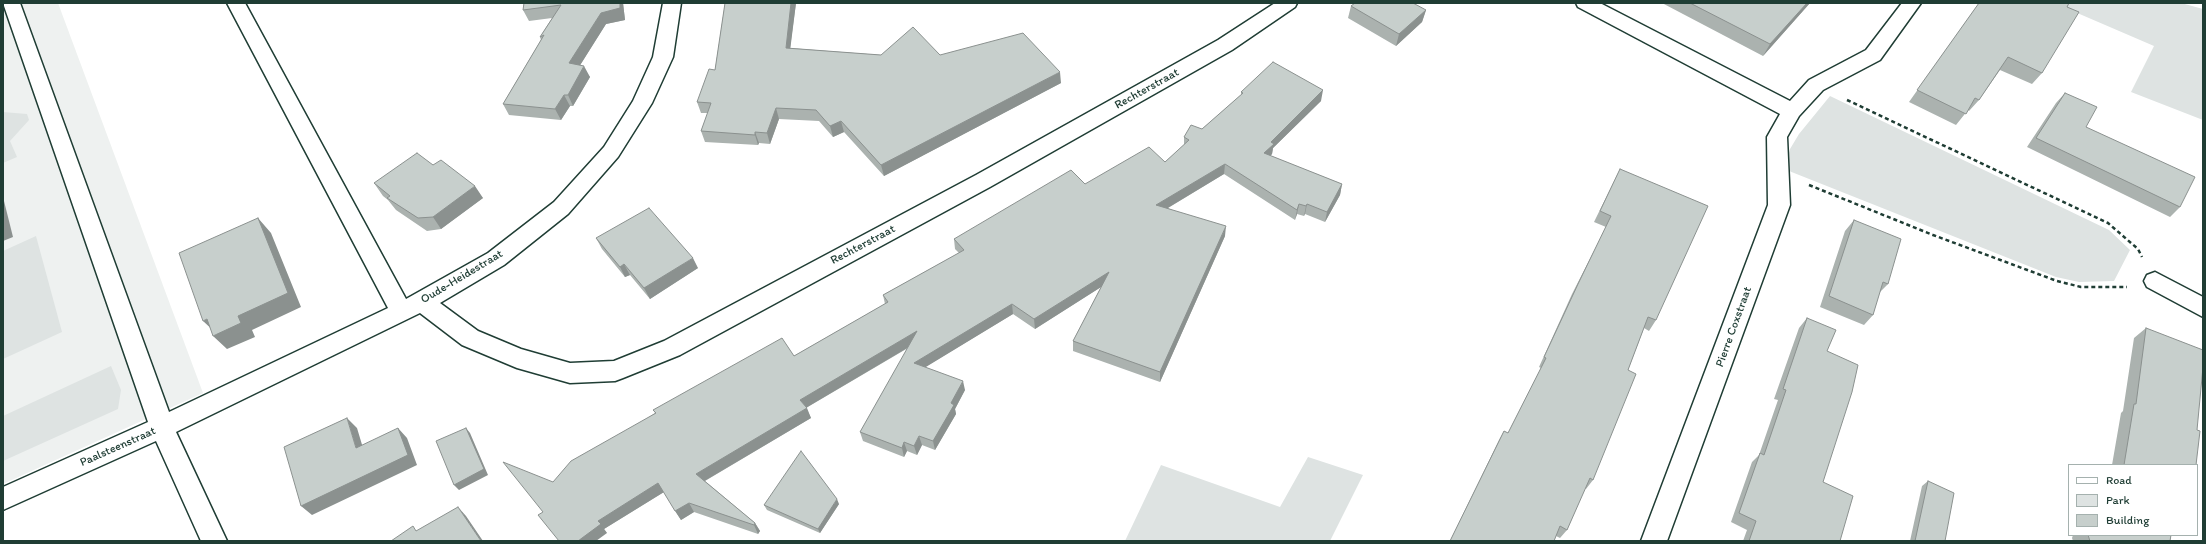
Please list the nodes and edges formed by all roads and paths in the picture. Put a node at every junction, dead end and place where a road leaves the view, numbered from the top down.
1 (11, 3) edge
2 (236, 3) edge
3 (672, 3) edge
4 (1288, 3) edge
5 (1585, 3) edge
6 (1912, 3) edge
7 (1816, 85) junction
8 (1792, 111) junction
9 (1777, 172) junction
10 (2156, 282) junction
11 (422, 302) junction
12 (2203, 308) edge
13 (401, 312) junction
14 (162, 427) junction
15 (3, 499) edge
16 (214, 541) edge
17 (1654, 541) edge

1 - 14 street
2 - 13 street
3 - 11 street, Oude-Heidestraat
4 - 11 street, Rechterstraat
5 - 8 street
6 - 7 street, Pierre Coxstraat
7 - 8 street, Pierre Coxstraat
7 - 10 path
8 - 9 street, Pierre Coxstraat
9 - 10 path
9 - 17 street, Pierre Coxstraat
10 - 12 street
11 - 13 street, Oude-Heidestraat
13 - 14 street, Oude-Heidestraat
14 - 15 street, Paalsteenstraat
14 - 16 street, Paalsteenstraat

